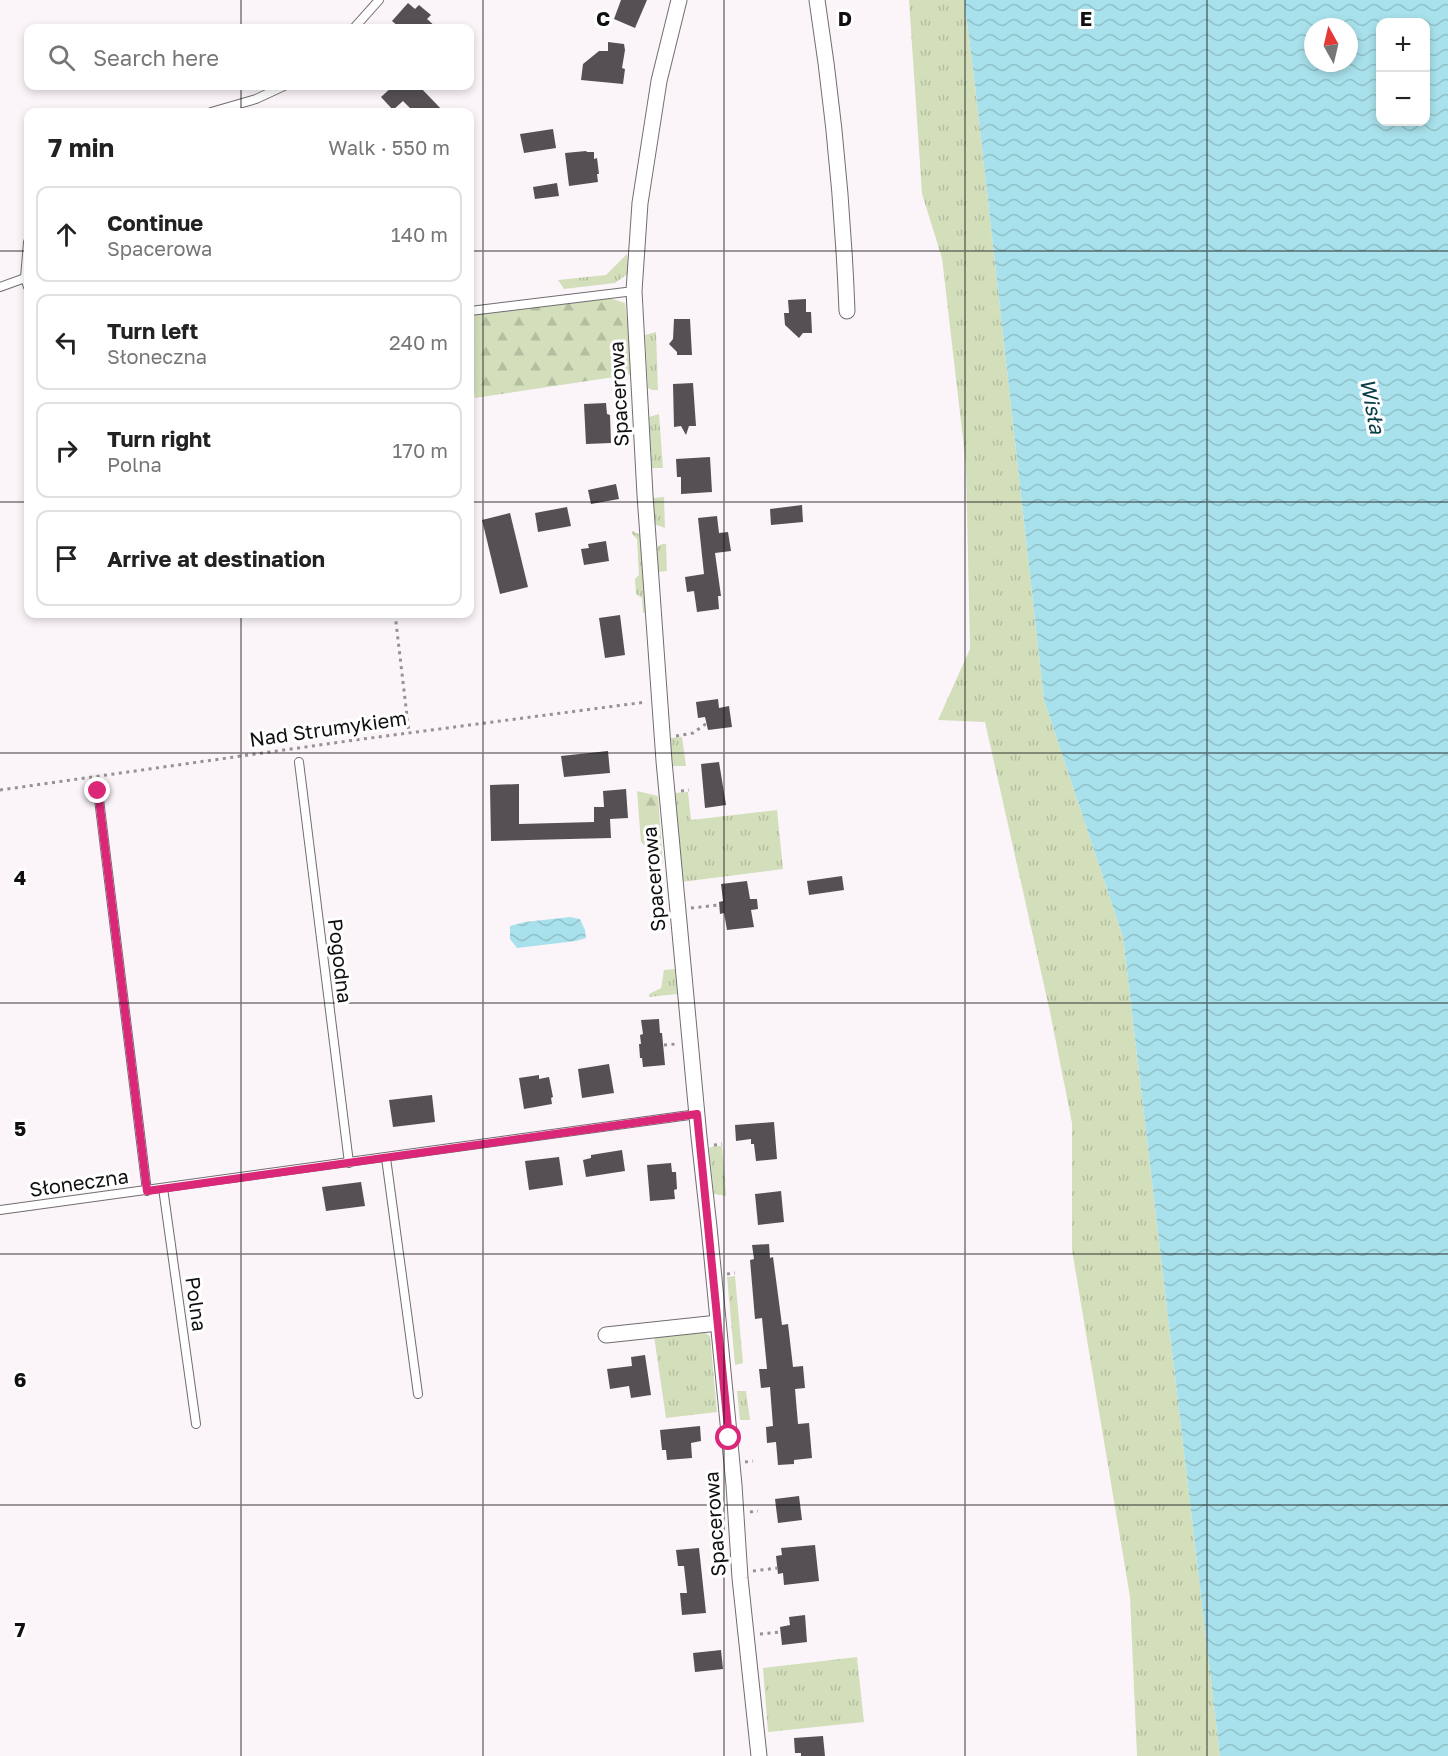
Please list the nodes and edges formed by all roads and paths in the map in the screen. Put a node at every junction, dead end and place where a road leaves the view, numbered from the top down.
1 (379, 0) edge
2 (679, 0) edge
3 (817, 0) edge
4 (358, 24) edge
5 (275, 90) edge
6 (225, 108) edge
7 (24, 278) edge
8 (0, 287) edge
9 (634, 291) junction
10 (474, 311) edge
11 (848, 311) dead end
12 (396, 618) edge
13 (660, 700) junction
14 (707, 723) dead end
15 (410, 733) junction
16 (662, 738) junction
17 (299, 762) dead end
18 (0, 790) edge
19 (98, 791) dead end
20 (719, 905) dead end
21 (678, 910) junction
22 (697, 1114) junction
23 (386, 1158) junction
24 (349, 1163) junction
25 (164, 1188) junction
26 (147, 1191) junction
27 (0, 1210) edge
28 (718, 1323) junction
29 (606, 1335) dead end
30 (418, 1394) dead end
31 (196, 1424) dead end
32 (777, 1568) dead end
33 (752, 1571) dead end
34 (781, 1632) dead end
35 (758, 1634) dead end
36 (759, 1756) edge

1 - 4 lane
2 - 9 street, Spacerowa
3 - 11 street
5 - 6 lane
7 - 8 lane
9 - 10 lane
9 - 13 street, Spacerowa
12 - 15 path
13 - 15 path, Nad Strumykiem
13 - 16 street, Spacerowa
14 - 16 path
15 - 18 path, Nad Strumykiem
16 - 21 street, Spacerowa
17 - 24 lane, Pogodna
19 - 26 lane
20 - 21 path
21 - 22 street, Spacerowa
22 - 23 lane, Słoneczna
22 - 28 street, Spacerowa
23 - 24 lane, Słoneczna
23 - 30 lane
24 - 25 lane, Słoneczna
25 - 26 lane, Słoneczna
25 - 31 lane, Polna
26 - 27 lane, Słoneczna
28 - 29 street
28 - 36 street, Spacerowa
32 - 33 path
34 - 35 path

